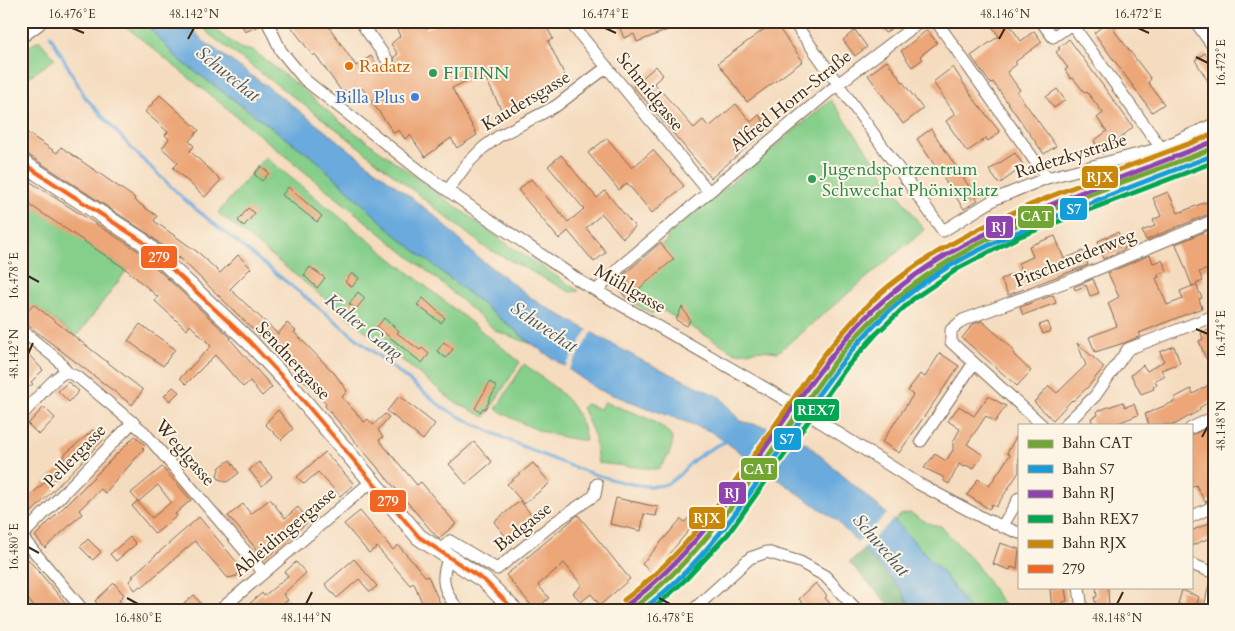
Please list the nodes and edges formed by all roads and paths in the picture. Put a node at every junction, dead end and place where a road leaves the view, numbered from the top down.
1 (37, 21) edge
2 (267, 21) edge
3 (569, 21) edge
4 (793, 21) edge
5 (921, 21) edge
6 (936, 21) edge
7 (1041, 21) edge
8 (1195, 21) edge
9 (362, 22) edge
10 (1073, 22) edge
11 (21, 34) edge
12 (1214, 48) edge
13 (388, 61) tunnel mouth
14 (607, 67) junction
15 (838, 84) junction
16 (1214, 124) edge
17 (1161, 148) junction
18 (21, 162) edge
19 (1047, 178) junction
20 (707, 189) junction
21 (448, 190) junction
22 (1214, 220) edge
23 (597, 290) junction
24 (1214, 316) edge
25 (21, 330) edge
26 (973, 364) junction
27 (66, 372) junction
28 (21, 416) edge
29 (1214, 417) edge
30 (133, 422) junction
31 (1041, 424) edge
32 (1066, 424) edge
33 (1192, 428) edge
34 (921, 441) dead end
35 (372, 482) junction
36 (597, 484) dead end
37 (1018, 500) edge
38 (1214, 506) edge
39 (1192, 517) edge
40 (1002, 527) junction
41 (1018, 533) edge
42 (22, 536) edge
43 (444, 555) junction
44 (1192, 564) edge
45 (264, 572) junction
46 (1214, 573) edge
47 (1079, 588) edge
48 (1214, 588) edge
49 (83, 610) edge
50 (220, 610) edge
51 (459, 610) edge
52 (514, 610) edge
53 (693, 610) edge
54 (856, 610) edge
55 (1082, 610) edge
56 (1210, 610) edge

1 - 11 main road
2 - 21 street, Mühlgasse
3 - 14 street, Schmidgasse
4 - 15 street
5 - 15 street, Alfred Horn-Straße
6 - 19 street
7 - 10 street
8 - 12 street
9 - 13 street
10 - 17 street
14 - 20 street, Schmidgasse
14 - 21 street, Kaudersgasse
15 - 19 street, Radetzkystraße
15 - 20 street, Alfred Horn-Straße
16 - 17 street, Radetzkystraße
17 - 19 street, Radetzkystraße
18 - 35 street, Sendnergasse
20 - 23 street, Alfred Horn-Straße
21 - 23 street, Mühlgasse
22 - 26 street, Pitschenederweg
23 - 40 street, Mühlgasse
24 - 32 street
25 - 27 street, Weglgasse
26 - 31 street
26 - 34 street
27 - 28 street
27 - 30 street, Weglgasse
29 - 33 street
30 - 42 street, Pellergasse
30 - 45 street, Weglgasse
35 - 43 street, Sendnergasse
35 - 45 street, Ableidingergasse
36 - 43 street, Badgasse
37 - 40 street
38 - 39 street
40 - 41 street, Mühlgasse
42 - 49 street
43 - 51 street
43 - 52 street, Sendnergasse
44 - 46 street
45 - 50 street, Ableidingergasse
47 - 55 street
48 - 56 street
53 - 54 street

